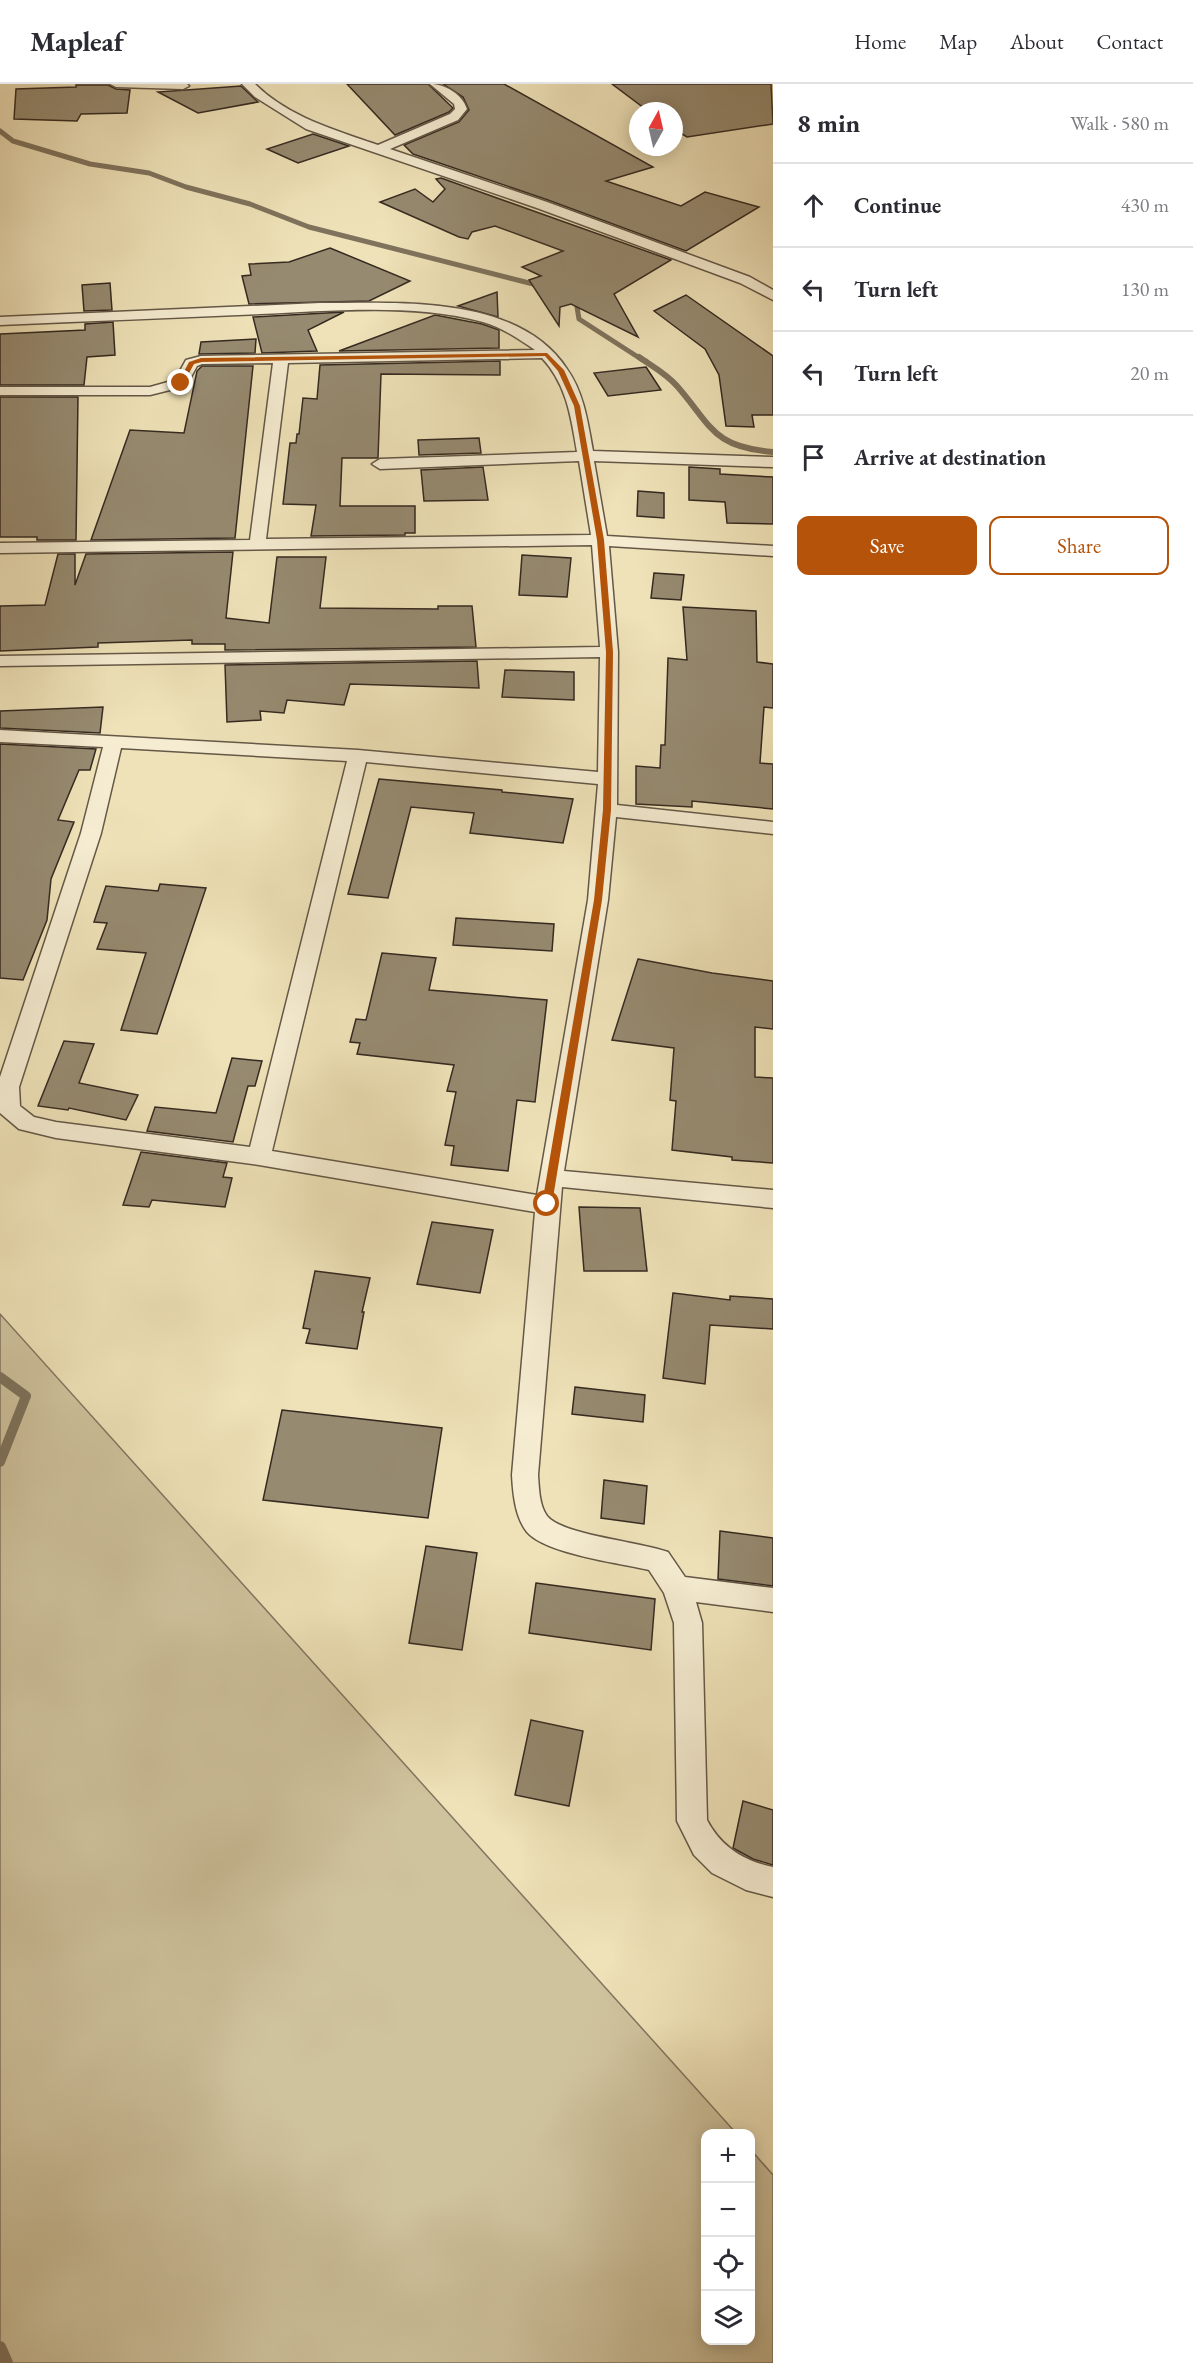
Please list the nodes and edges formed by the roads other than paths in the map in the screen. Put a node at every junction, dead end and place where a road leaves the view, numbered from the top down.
1 (116, 84) edge
2 (248, 84) edge
3 (436, 84) edge
4 (183, 86) dead end
5 (377, 150) junction
6 (773, 296) edge
7 (0, 321) edge
8 (547, 354) junction
9 (281, 357) junction
10 (0, 391) edge
11 (587, 456) junction
12 (773, 462) edge
13 (380, 464) dead end
14 (600, 540) junction
15 (257, 546) junction
16 (0, 548) edge
17 (773, 551) edge
18 (609, 652) junction
19 (0, 660) edge
20 (0, 736) edge
21 (113, 743) junction
22 (358, 756) junction
23 (608, 778) junction
24 (607, 810) junction
25 (773, 828) edge
26 (259, 1157) junction
27 (552, 1178) junction
28 (773, 1199) edge
29 (547, 1204) junction
30 (677, 1587) junction
31 (773, 1600) edge
32 (773, 1882) edge

1 - 4 street
2 - 5 street
3 - 5 street
5 - 6 street
7 - 8 street
8 - 9 street
8 - 11 street
9 - 10 street
9 - 15 street
11 - 12 street
11 - 13 street
11 - 14 street
14 - 15 street
14 - 17 street
14 - 18 street
15 - 16 street
18 - 19 street
18 - 23 street
20 - 21 street
21 - 22 street
21 - 26 street
22 - 23 street
22 - 26 street
23 - 24 street
24 - 25 street
24 - 27 street
26 - 29 street
27 - 28 street
27 - 29 street
29 - 30 street
30 - 31 street
30 - 32 street

